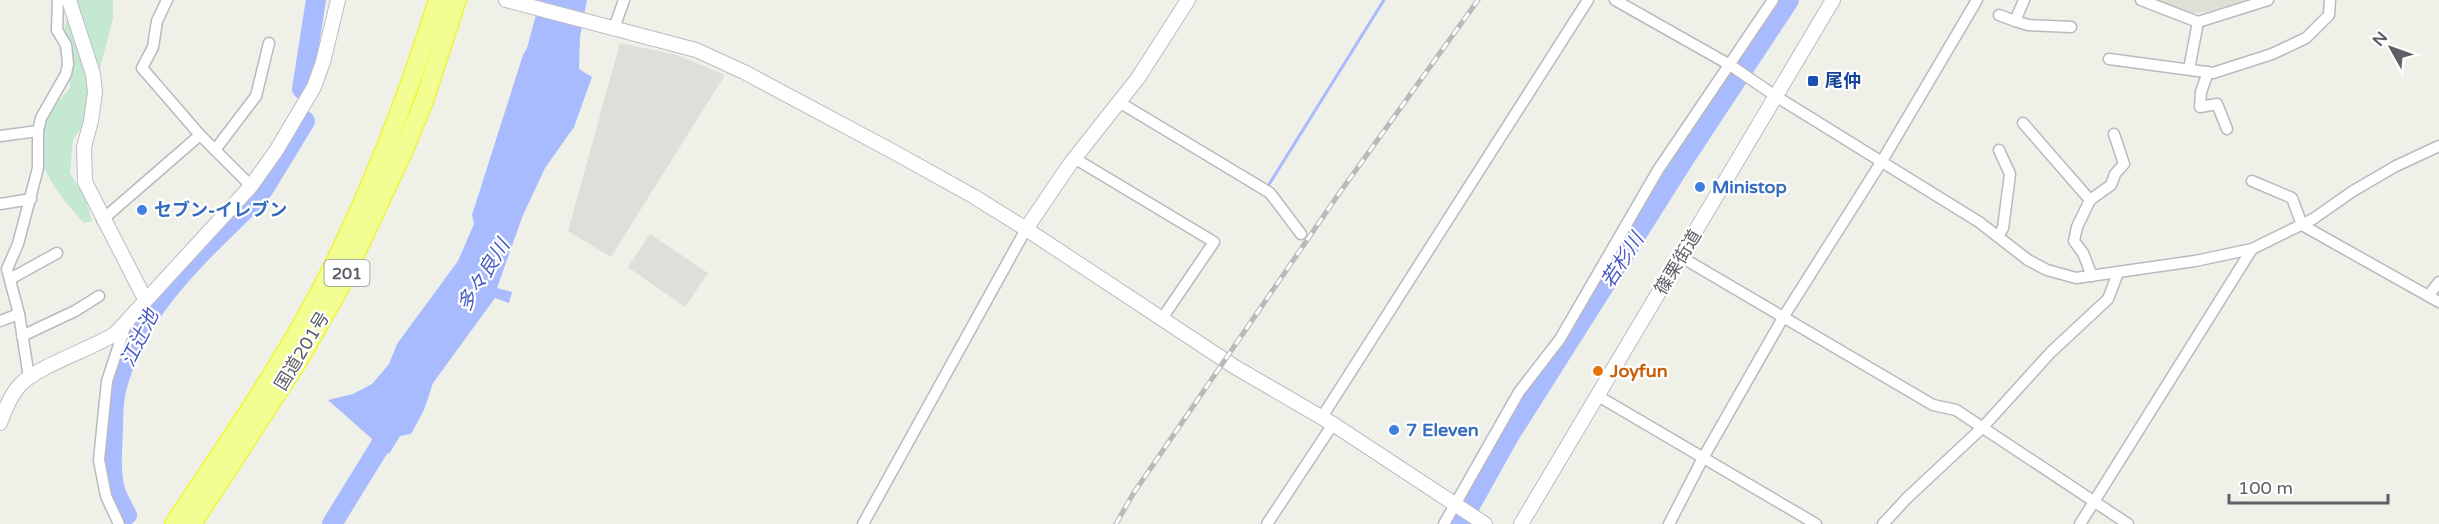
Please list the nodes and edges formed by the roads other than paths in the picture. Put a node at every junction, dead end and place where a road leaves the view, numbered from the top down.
1 (58, 0) edge
2 (69, 0) edge
3 (167, 0) edge
4 (339, 0) edge
5 (438, 0) edge
6 (457, 0) edge
7 (506, 0) edge
8 (624, 0) edge
9 (1188, 0) edge
10 (1588, 0) edge
11 (1616, 0) edge
12 (1773, 0) edge
13 (1833, 0) edge
14 (1977, 0) edge
15 (2024, 0) edge
16 (2141, 0) edge
17 (2268, 0) edge
18 (2330, 0) edge
19 (1999, 15) dead end
20 (2015, 21) junction
21 (2198, 22) junction
22 (610, 27) junction
23 (2071, 27) dead end
24 (269, 43) dead end
25 (2109, 59) dead end
26 (1730, 65) junction
27 (2189, 69) junction
28 (2208, 72) junction
29 (1777, 97) junction
30 (1119, 102) junction
31 (2024, 123) dead end
32 (2227, 129) dead end
33 (38, 131) junction
34 (2114, 134) dead end
35 (200, 135) junction
36 (0, 136) edge
37 (2439, 146) edge
38 (215, 150) junction
39 (1998, 150) dead end
40 (1074, 158) junction
41 (1881, 162) junction
42 (2252, 181) dead end
43 (251, 186) junction
44 (30, 199) junction
45 (2090, 200) junction
46 (0, 204) edge
47 (102, 220) junction
48 (2302, 225) junction
49 (1026, 229) junction
50 (1301, 234) dead end
51 (1998, 236) junction
52 (2252, 249) junction
53 (57, 253) dead end
54 (1681, 257) junction
55 (5, 273) edge
56 (2118, 273) junction
57 (2092, 276) junction
58 (2439, 282) edge
59 (2429, 295) junction
60 (99, 296) dead end
61 (145, 299) junction
62 (2439, 302) edge
63 (19, 314) junction
64 (1784, 316) junction
65 (1161, 320) junction
66 (0, 321) edge
67 (126, 323) junction
68 (22, 336) junction
69 (28, 377) junction
70 (1598, 396) junction
71 (1327, 421) junction
72 (0, 423) edge
73 (1983, 427) junction
74 (1703, 458) junction
75 (2094, 501) junction
76 (1455, 503) junction
77 (119, 524) edge
78 (174, 524) edge
79 (192, 524) edge
80 (863, 524) edge
81 (1267, 524) edge
82 (1444, 524) edge
83 (1485, 524) edge
84 (1521, 524) edge
85 (1669, 524) edge
86 (1816, 524) edge
87 (1883, 524) edge
88 (2080, 524) edge
89 (2128, 524) edge

1 - 33 street
2 - 47 street
3 - 35 street
4 - 43 street
5 - 78 highway, 国道201号 / 201
6 - 79 highway, 国道201号 / 201
7 - 22 street
8 - 22 street
9 - 30 street
10 - 71 street
11 - 26 street
12 - 26 street
13 - 29 street, 篠栗街道
14 - 41 street
15 - 20 street
16 - 21 street
17 - 21 street
18 - 28 street
19 - 20 street
20 - 23 street
21 - 27 street
22 - 49 street
24 - 38 street
25 - 27 street
26 - 29 street
26 - 76 street
27 - 28 street
28 - 32 street
29 - 41 street
29 - 54 street, 篠栗街道
30 - 40 street
30 - 50 street
31 - 45 street
33 - 36 street
33 - 44 street
34 - 45 street
35 - 38 street
35 - 47 street
37 - 48 street
38 - 43 street
39 - 51 street
40 - 49 street
40 - 65 street
41 - 51 street
41 - 64 street
42 - 48 street
43 - 61 street
44 - 46 street
44 - 55 street
45 - 57 street
47 - 61 street
48 - 52 street
48 - 59 street
49 - 65 street
49 - 80 street
51 - 57 street
52 - 56 street
52 - 75 street
53 - 55 street
54 - 64 street
54 - 70 street, 篠栗街道
55 - 63 street
56 - 57 street
56 - 73 street
58 - 59 street
59 - 62 street
60 - 68 street
61 - 67 street
63 - 66 street
63 - 68 street
64 - 73 street
64 - 74 street
65 - 71 street
67 - 69 street
67 - 77 street
68 - 69 street
69 - 72 street
70 - 74 street
70 - 84 street, 篠栗街道
71 - 76 street
71 - 81 street
73 - 75 street
73 - 87 street
74 - 85 street
74 - 86 street
75 - 88 street
75 - 89 street
76 - 82 street
76 - 83 street

